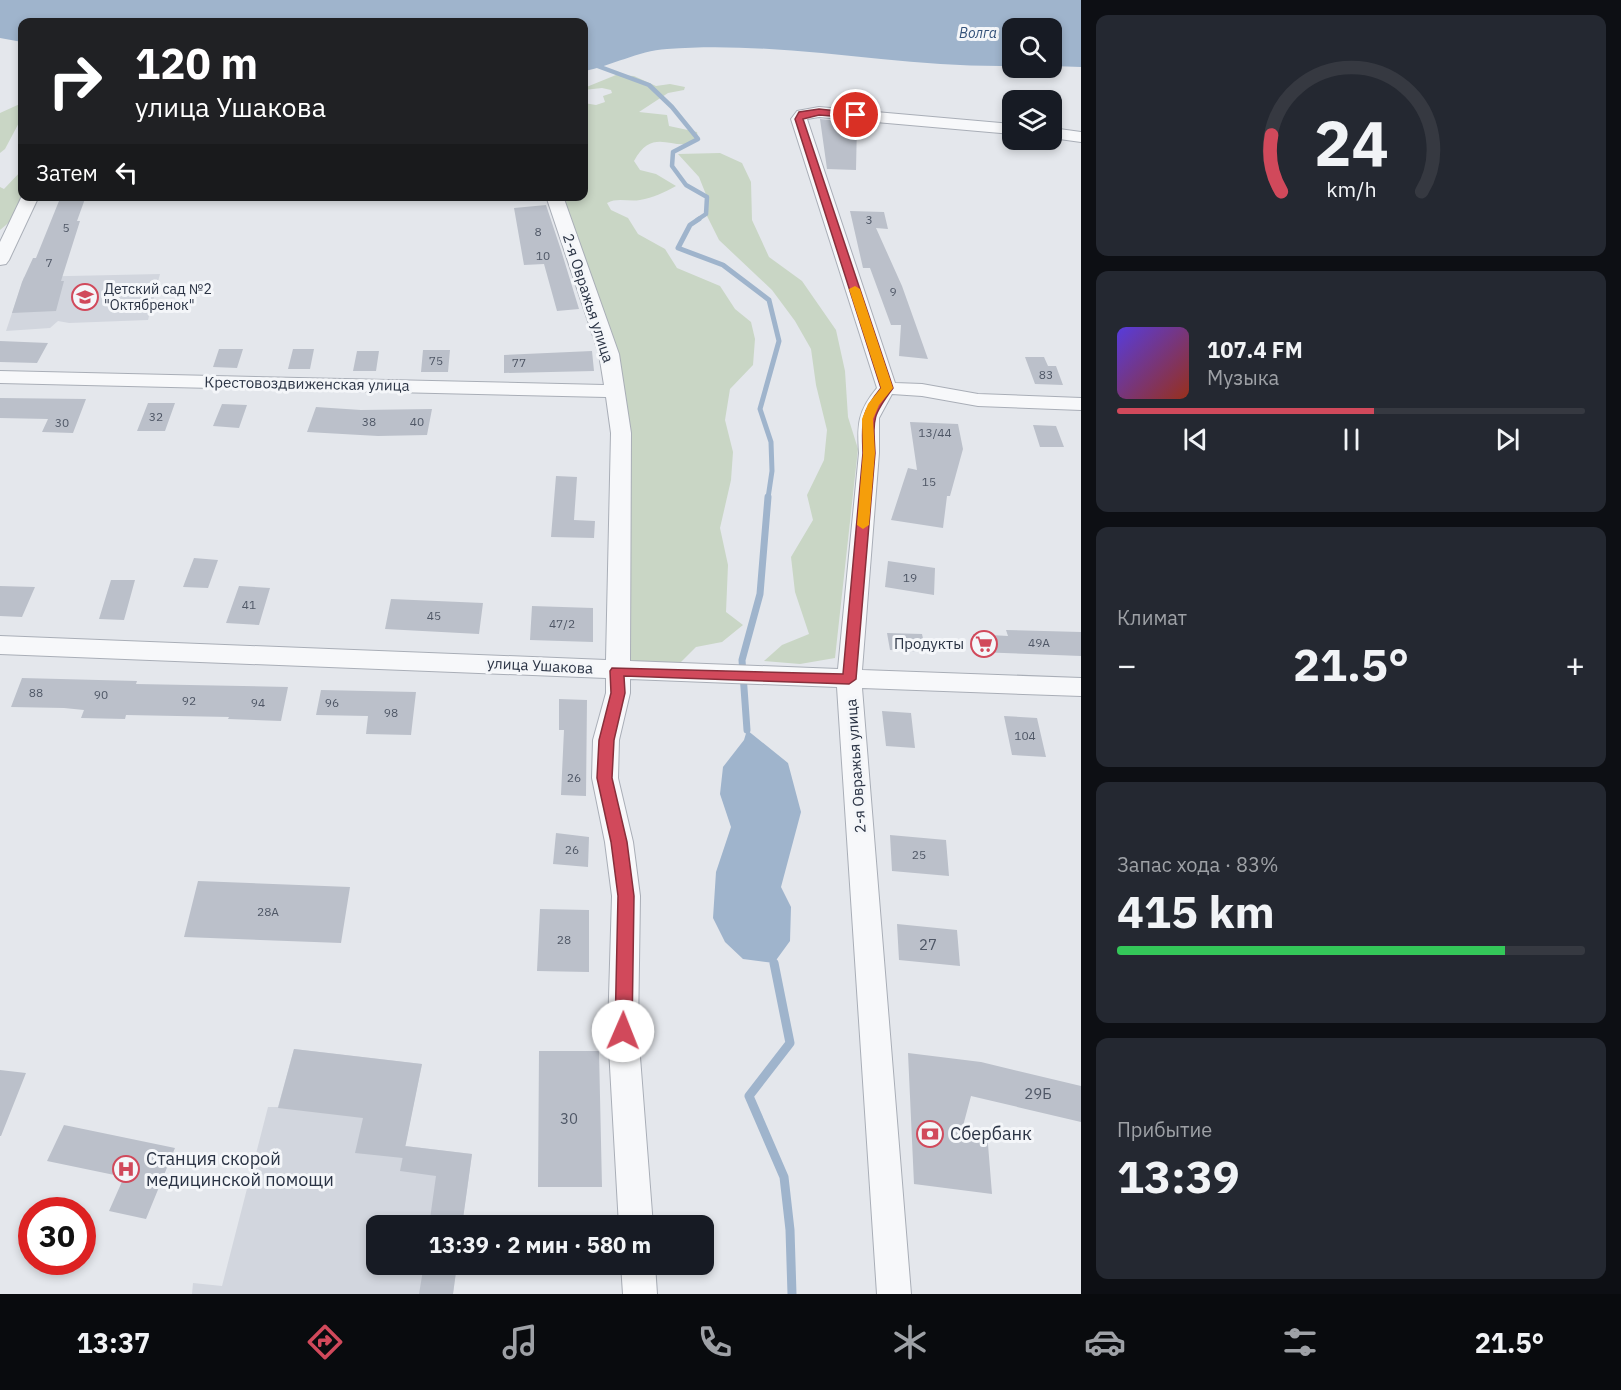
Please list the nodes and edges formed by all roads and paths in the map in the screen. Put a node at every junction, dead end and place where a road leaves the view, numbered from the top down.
1 (1002, 128) edge
2 (1062, 134) edge
3 (1081, 137) edge
4 (30, 201) edge
5 (557, 201) edge
6 (0, 260) edge
7 (0, 377) edge
8 (887, 388) junction
9 (614, 391) junction
10 (1081, 404) edge
11 (0, 645) edge
12 (617, 671) junction
13 (849, 679) junction
14 (1081, 687) edge
15 (635, 1215) edge
16 (639, 1275) edge
17 (640, 1294) edge
18 (894, 1294) edge

1 - 8 street
2 - 3 street
4 - 6 street
5 - 9 street, 2-я Овражья улица
7 - 9 street, Крестовоздвиженская улица
8 - 10 street
8 - 13 street, 2-я Овражья улица
9 - 12 street, 2-я Овражья улица
11 - 12 street, улица Ушакова
12 - 13 street, улица Ушакова
12 - 15 street, 2-я Овражья улица
13 - 14 street, улица Ушакова
13 - 18 street, 2-я Овражья улица
16 - 17 street

